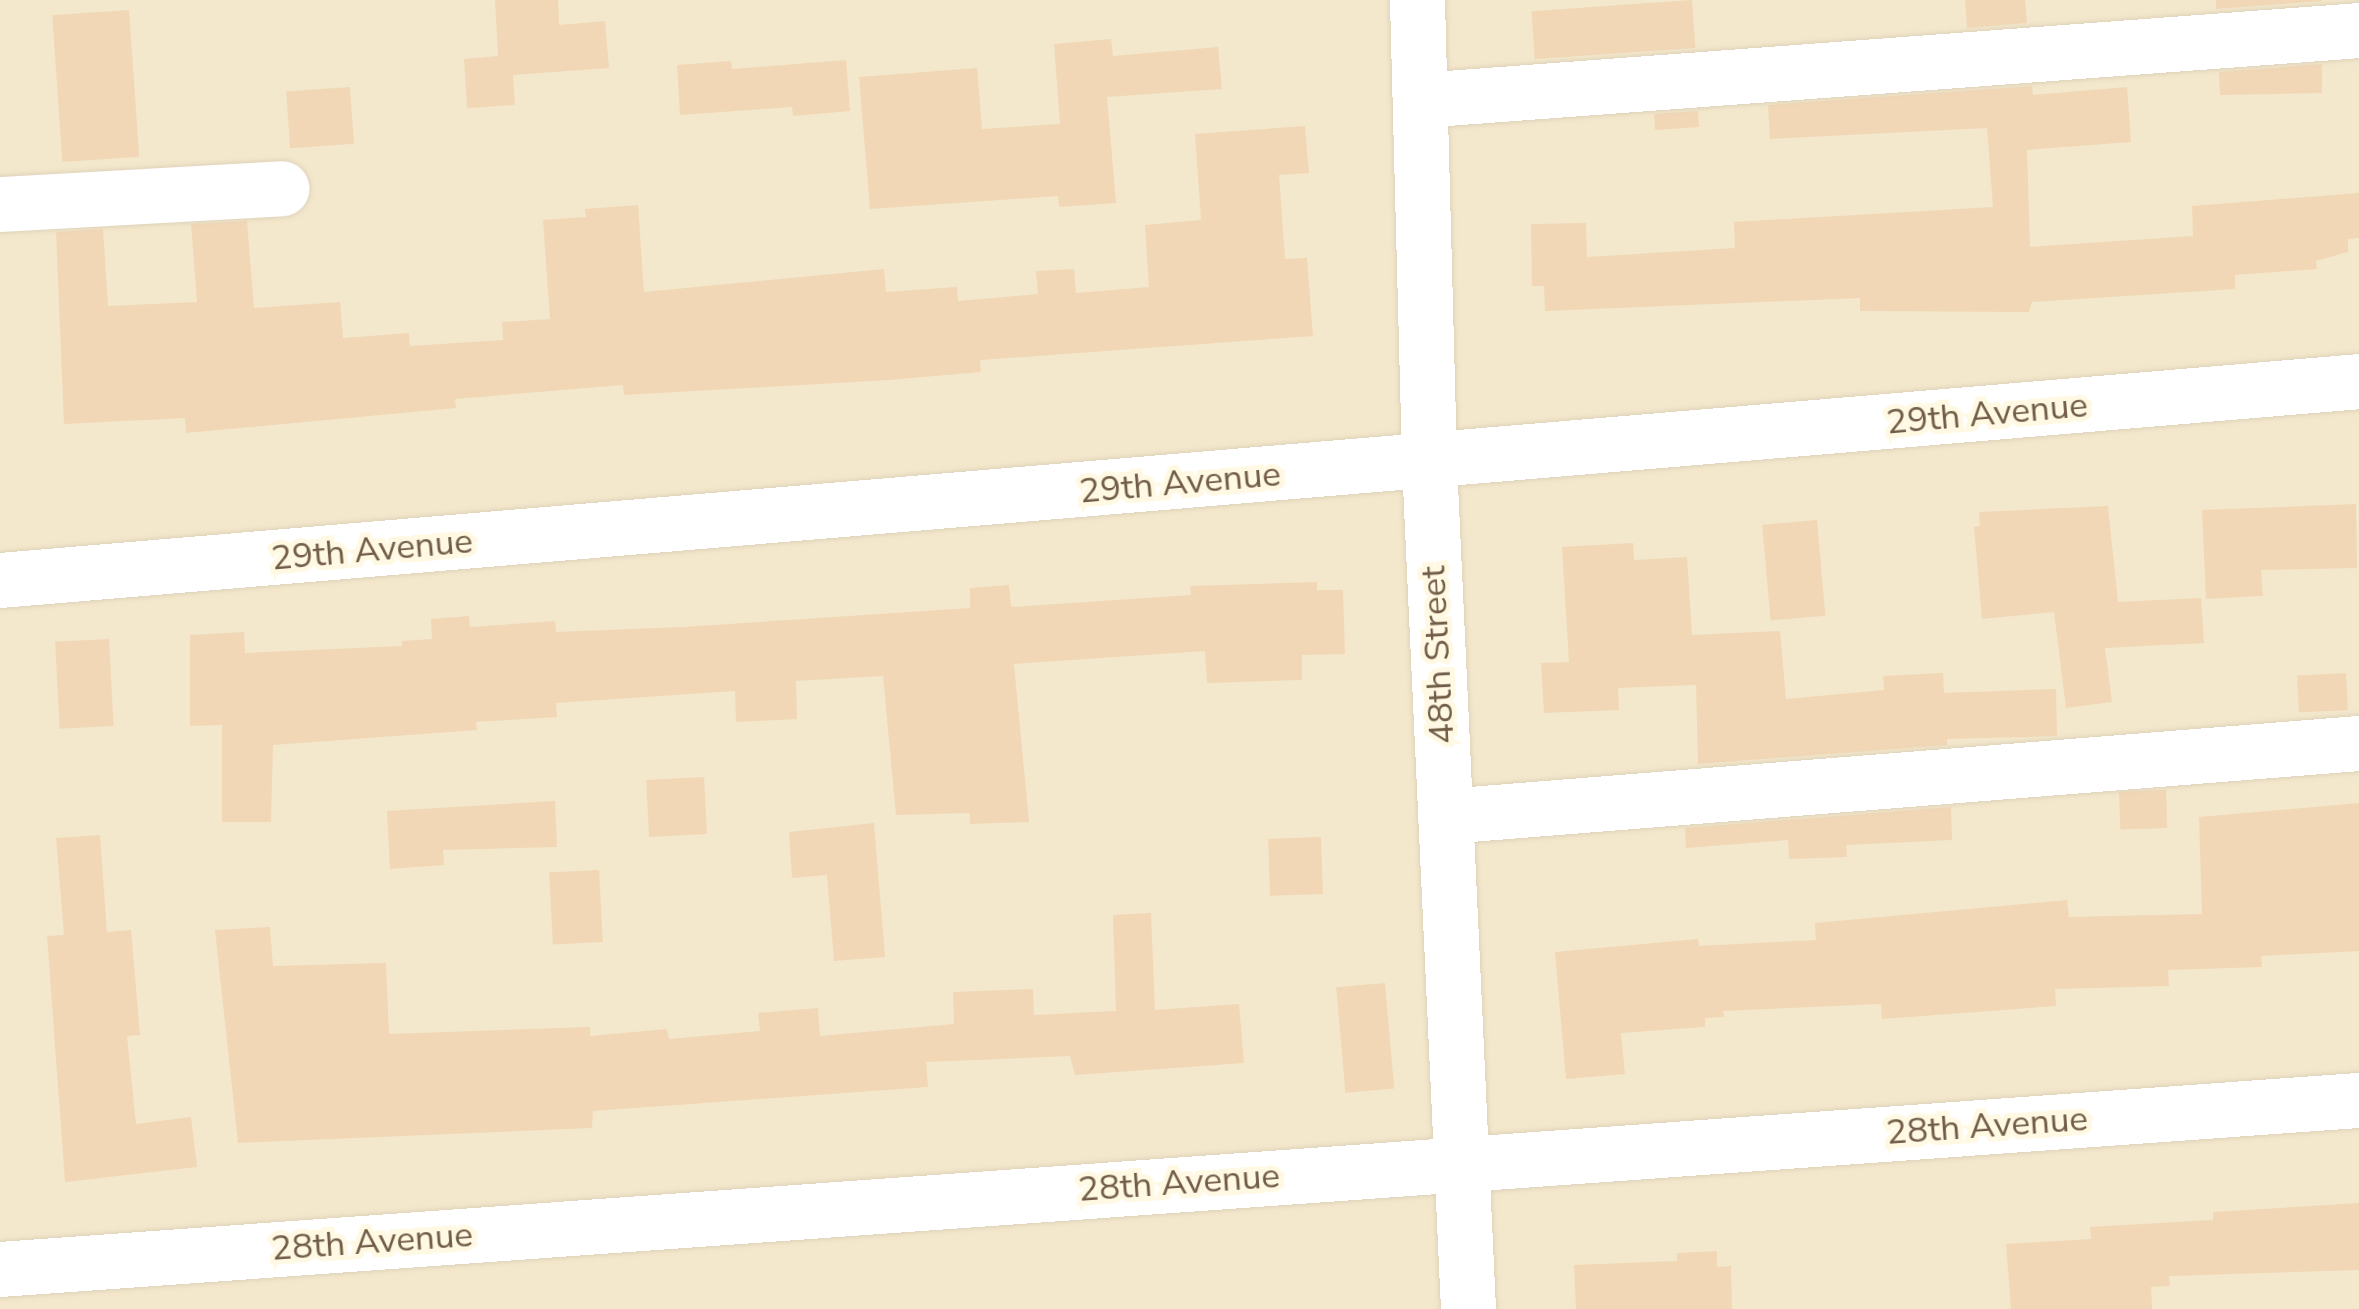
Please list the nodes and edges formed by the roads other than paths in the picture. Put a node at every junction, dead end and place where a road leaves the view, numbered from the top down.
1 (1417, 0) edge
2 (2359, 30) edge
3 (1420, 100) junction
4 (282, 188) dead end
5 (0, 204) edge
6 (2359, 381) edge
7 (1429, 462) junction
8 (0, 580) edge
9 (2359, 743) edge
10 (1445, 816) junction
11 (2359, 1100) edge
12 (1462, 1163) junction
13 (0, 1269) edge
14 (1468, 1309) edge

1 - 3 street, 48th Street
2 - 3 street
3 - 7 street, 48th Street
4 - 5 street
6 - 7 street, 29th Avenue
7 - 8 street, 29th Avenue
7 - 10 street, 48th Street
9 - 10 street
10 - 12 street, 48th Street
11 - 12 street, 28th Avenue
12 - 13 street, 28th Avenue
12 - 14 street, 48th Street

